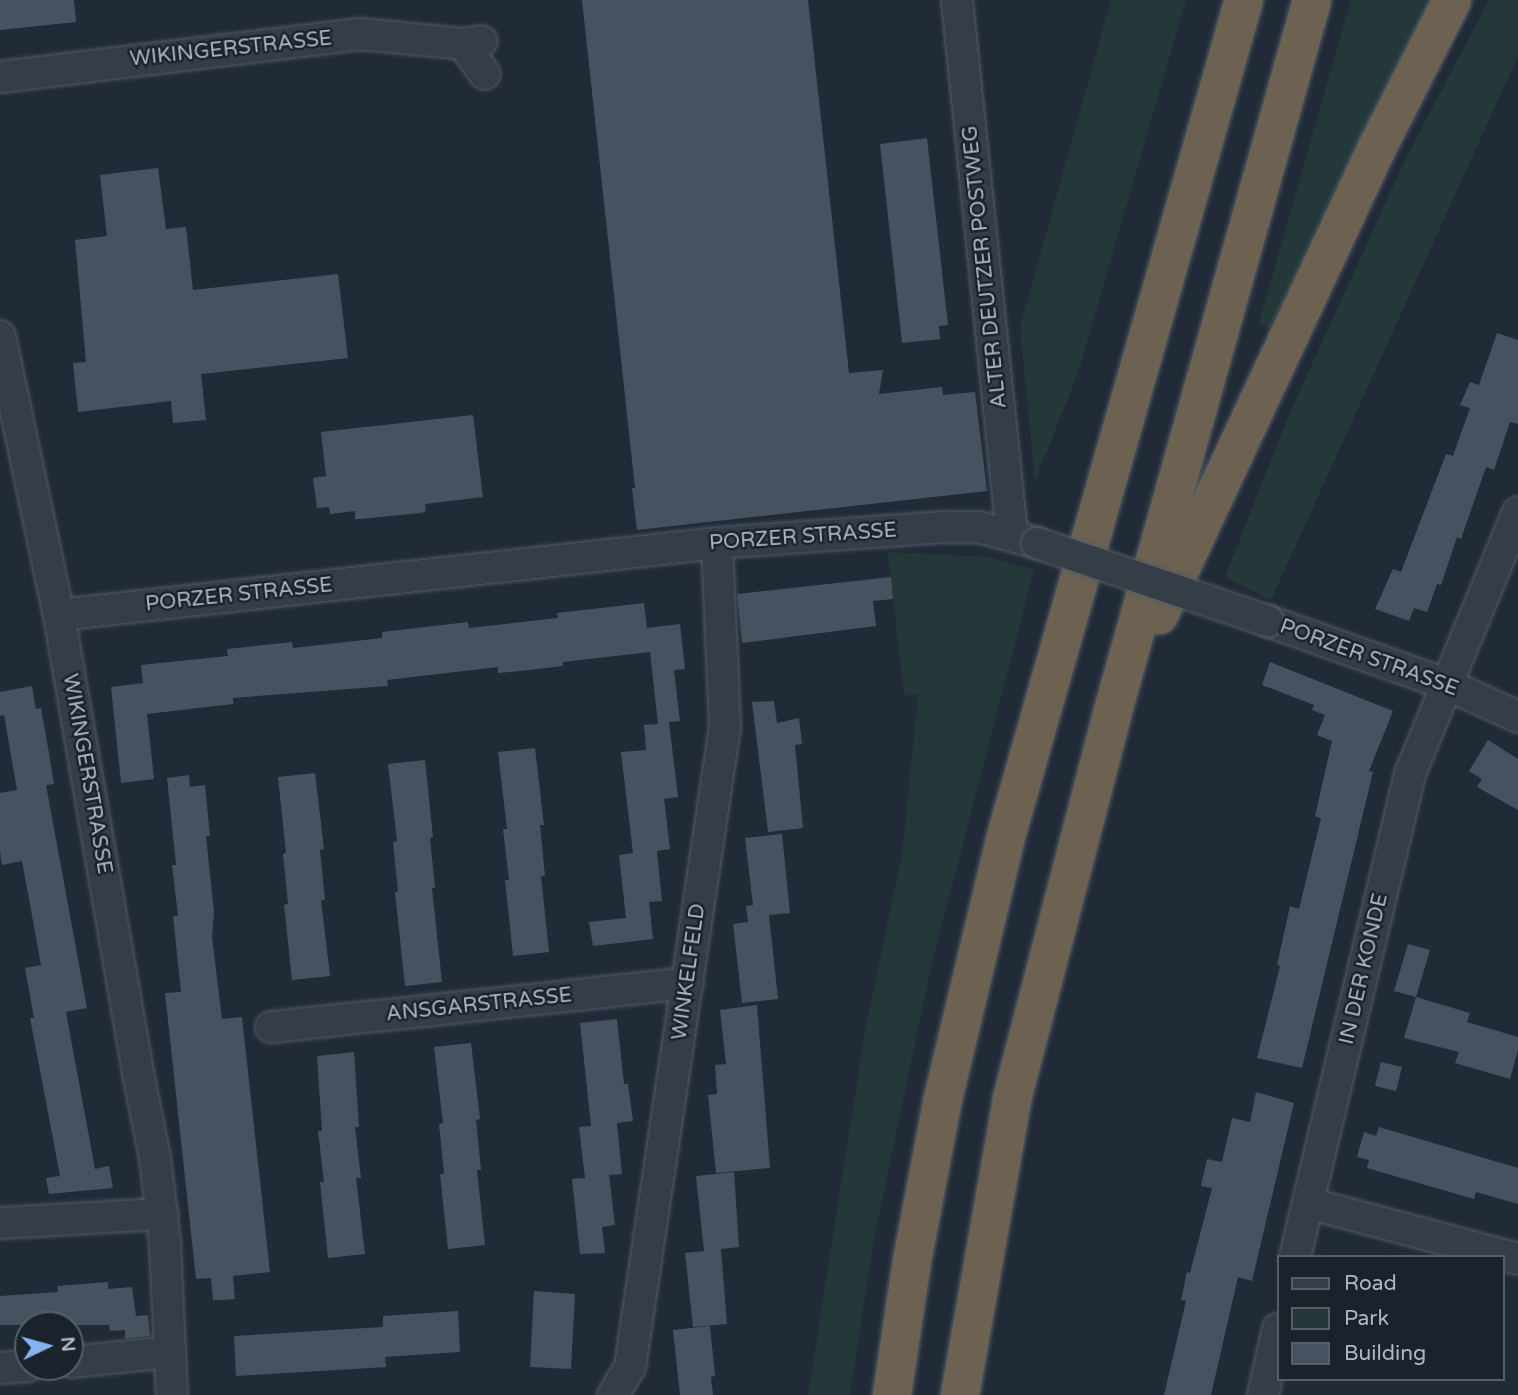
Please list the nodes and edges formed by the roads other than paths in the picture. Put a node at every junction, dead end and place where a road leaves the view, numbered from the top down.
1 (957, 0) edge
2 (1244, 0) edge
3 (1312, 0) edge
4 (1452, 0) edge
5 (485, 74) dead end
6 (0, 77) edge
7 (0, 336) edge
8 (1518, 512) edge
9 (1025, 539) junction
10 (717, 543) junction
11 (60, 615) junction
12 (1446, 684) junction
13 (1518, 717) edge
14 (1111, 718) junction
15 (688, 983) junction
16 (271, 1027) dead end
17 (1308, 1203) junction
18 (163, 1214) junction
19 (0, 1223) edge
20 (1295, 1255) edge
21 (1503, 1255) edge
22 (1276, 1338) edge
23 (170, 1352) junction
24 (84, 1361) edge
25 (172, 1395) edge
26 (612, 1395) edge
27 (892, 1395) edge
28 (960, 1395) edge
29 (1263, 1395) edge

1 - 9 street, ALTER DEUTZER POSTWEG
2 - 27 highway
3 - 14 highway
4 - 14 highway
5 - 6 street, WIKINGERSTRASSE
7 - 11 street, WIKINGERSTRASSE
8 - 12 street, IN DER KONDE
9 - 10 street, PORZER STRASSE
9 - 12 street, PORZER STRASSE, bridge
10 - 11 street, PORZER STRASSE
10 - 15 street, WINKELFELD
11 - 18 street, WIKINGERSTRASSE
12 - 13 street, PORZER STRASSE
12 - 17 street, IN DER KONDE
14 - 28 highway
15 - 16 street, ANSGARSTRASSE
15 - 26 street, WINKELFELD
17 - 20 street, IN DER KONDE
17 - 21 street
18 - 19 street
18 - 23 street, WIKINGERSTRASSE
22 - 29 street
23 - 24 street
23 - 25 street, WIKINGERSTRASSE

